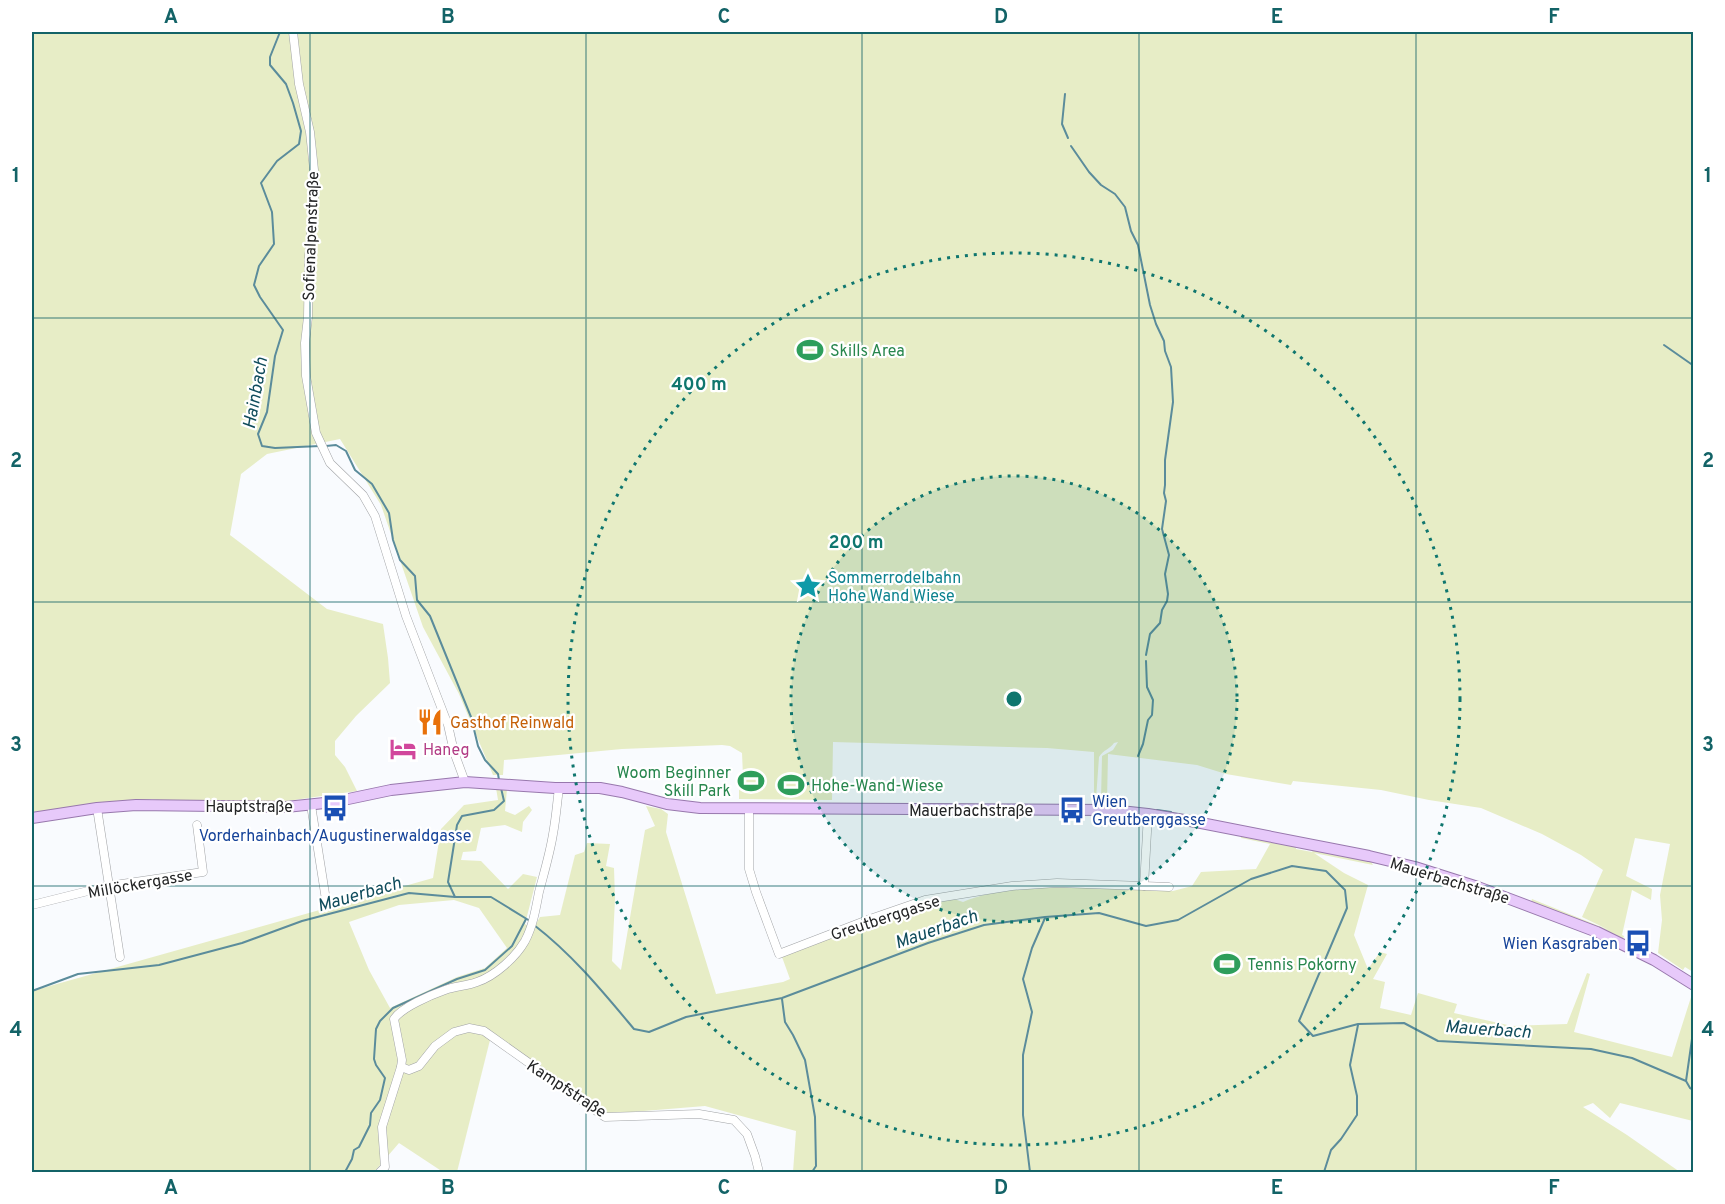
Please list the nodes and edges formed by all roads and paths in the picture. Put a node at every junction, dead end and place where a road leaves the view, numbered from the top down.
1 (293, 32) edge
2 (465, 782) junction
3 (559, 788) junction
4 (311, 805) junction
5 (97, 808) junction
6 (749, 808) junction
7 (1148, 814) junction
8 (32, 818) edge
9 (197, 825) dead end
10 (108, 886) junction
11 (1144, 886) junction
12 (1168, 887) dead end
13 (32, 905) edge
14 (330, 906) dead end
15 (120, 957) dead end
16 (1694, 985) edge
17 (401, 1067) junction
18 (380, 1173) edge
19 (759, 1173) edge

1 - 2 street, Sofienalpenstraße
2 - 3 main road, Mauerbachstraße
2 - 4 main road, Hauptstraße
3 - 6 main road, Mauerbachstraße
3 - 17 street
4 - 5 main road, Hauptstraße
4 - 14 street
5 - 8 main road, Hauptstraße
5 - 10 street
6 - 7 main road, Mauerbachstraße
6 - 11 street, Greutberggasse
7 - 11 street
7 - 16 main road, Mauerbachstraße
9 - 10 street, Millöckergasse
10 - 13 street, Millöckergasse
10 - 15 street
11 - 12 street, Greutberggasse
17 - 18 street
17 - 19 street, Kampfstraße

